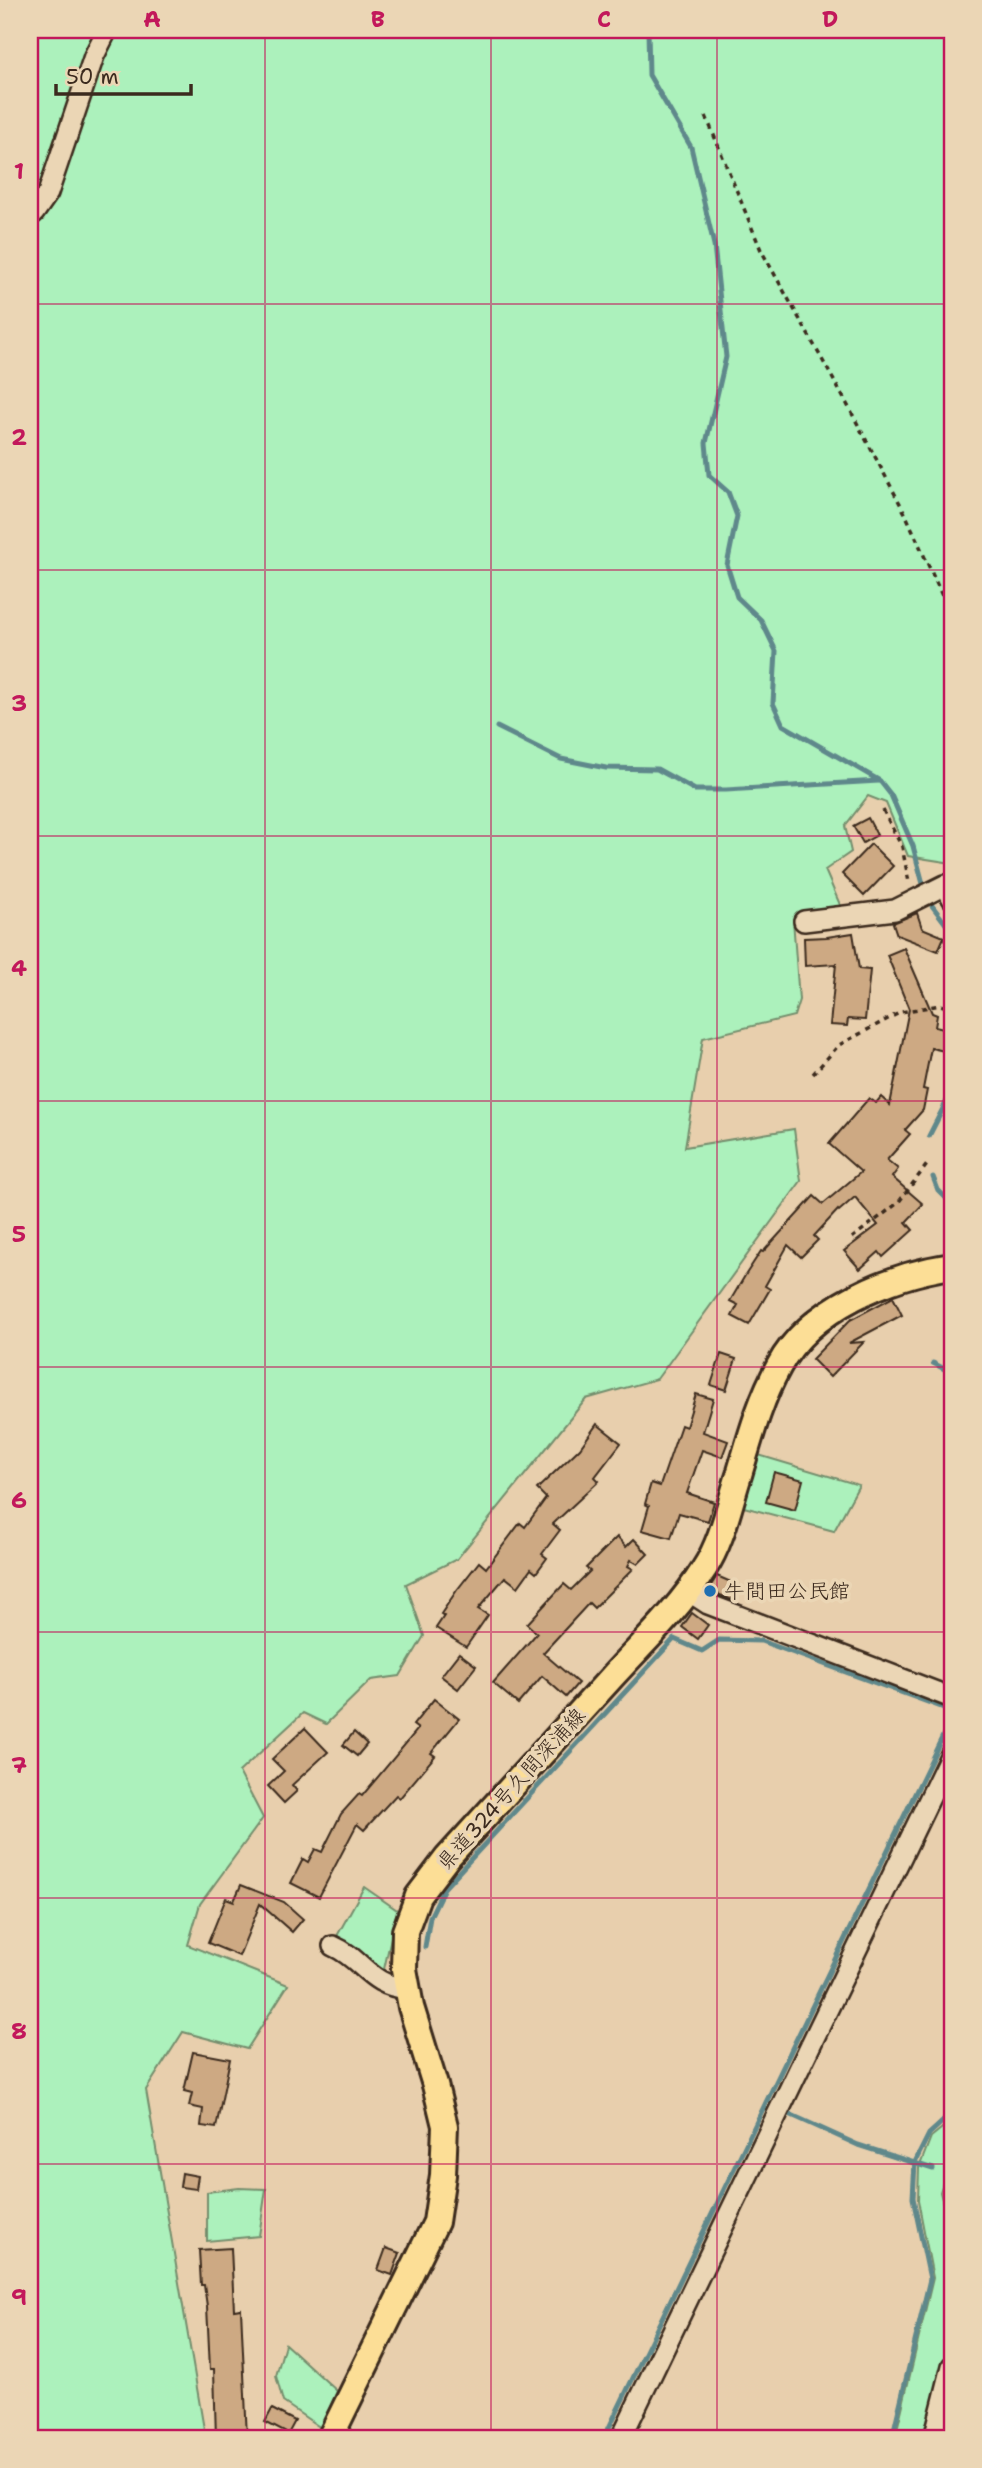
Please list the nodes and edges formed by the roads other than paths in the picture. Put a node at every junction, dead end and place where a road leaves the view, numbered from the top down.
1 (107, 30) edge
2 (30, 214) edge
3 (929, 897) edge
4 (804, 921) dead end
5 (952, 1266) edge
6 (688, 1591) junction
7 (952, 1698) edge
8 (952, 1752) edge
9 (333, 1946) dead end
10 (408, 1989) junction
11 (952, 2366) edge
12 (330, 2438) edge
13 (621, 2438) edge
14 (934, 2438) edge

1 - 2 street
3 - 4 street
5 - 6 main road, 県道324号久間深浦線
6 - 7 street
6 - 10 main road, 県道324号久間深浦線
8 - 13 street
9 - 10 street
10 - 12 main road, 県道324号久間深浦線
11 - 14 street

